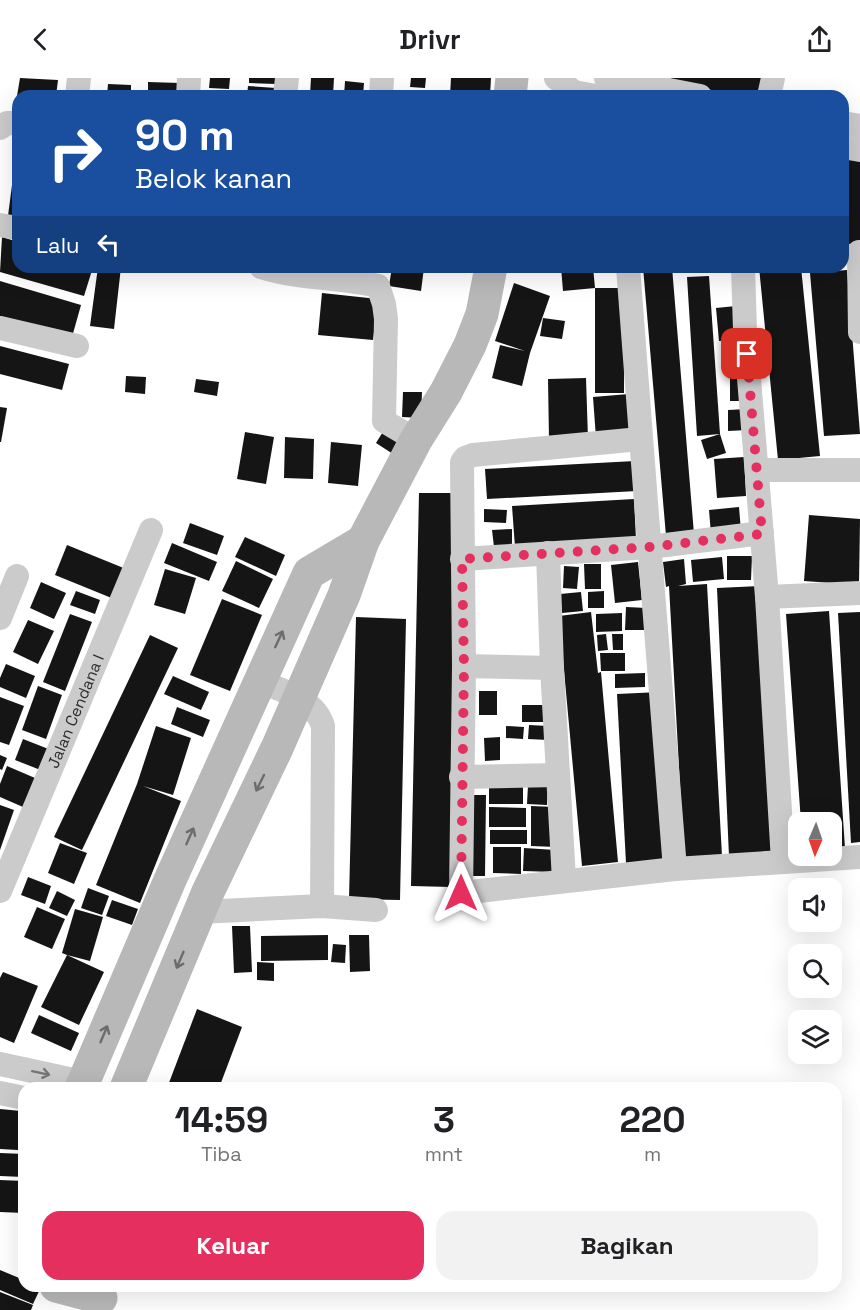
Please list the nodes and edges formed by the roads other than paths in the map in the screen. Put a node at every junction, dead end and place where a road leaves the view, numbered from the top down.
1 (556, 78) edge
2 (606, 78) edge
3 (571, 90) edge
4 (669, 90) edge
5 (854, 251) edge
6 (290, 273) edge
7 (490, 273) edge
8 (628, 273) edge
9 (743, 273) edge
10 (0, 328) edge
11 (860, 332) edge
12 (77, 346) dead end
13 (416, 440) junction
14 (639, 440) junction
15 (758, 470) junction
16 (860, 470) edge
17 (151, 530) dead end
18 (762, 534) junction
19 (363, 541) junction
20 (650, 547) junction
21 (548, 553) junction
22 (462, 559) junction
23 (17, 576) dead end
24 (860, 593) edge
25 (767, 597) junction
26 (0, 618) edge
27 (464, 666) junction
28 (552, 668) junction
29 (259, 681) junction
30 (299, 698) junction
31 (236, 733) junction
32 (278, 748) junction
33 (558, 775) junction
34 (461, 777) junction
35 (860, 857) edge
36 (783, 861) junction
37 (675, 869) junction
38 (170, 880) junction
39 (564, 880) junction
40 (0, 891) edge
41 (204, 903) junction
42 (322, 906) junction
43 (376, 910) dead end
44 (0, 1064) edge
45 (70, 1082) edge
46 (83, 1082) edge
47 (129, 1082) edge
48 (0, 1093) edge
49 (18, 1097) edge
50 (49, 1292) edge
51 (78, 1292) edge
52 (99, 1298) edge
53 (42, 1310) edge

1 - 3 street
2 - 4 street
5 - 11 street
6 - 13 street
7 - 13 street
8 - 14 street
9 - 15 street
10 - 12 street
13 - 19 street
14 - 20 street
14 - 22 street
15 - 16 street
15 - 18 street
17 - 40 street, Jalan Cendana I
18 - 20 street
18 - 25 street
29 -> 19 street
19 - 30 street
20 - 21 street
20 - 37 street
21 - 22 street
21 - 28 street
22 - 27 street
23 - 26 street
24 - 25 street
25 - 36 street
27 - 28 street
27 - 34 street
28 - 33 street
29 - 30 street
29 - 31 street
30 - 32 street
30 - 42 street
31 - 32 street
38 -> 31 street
32 -> 41 street
33 - 34 street
33 - 39 street
34 - 39 street
35 - 36 street
36 - 37 street
37 - 39 street
38 - 41 street
46 -> 38 street
41 - 42 street
41 -> 47 street
42 - 43 street
44 -> 45 street
48 - 49 street
50 - 53 street
51 - 52 street

